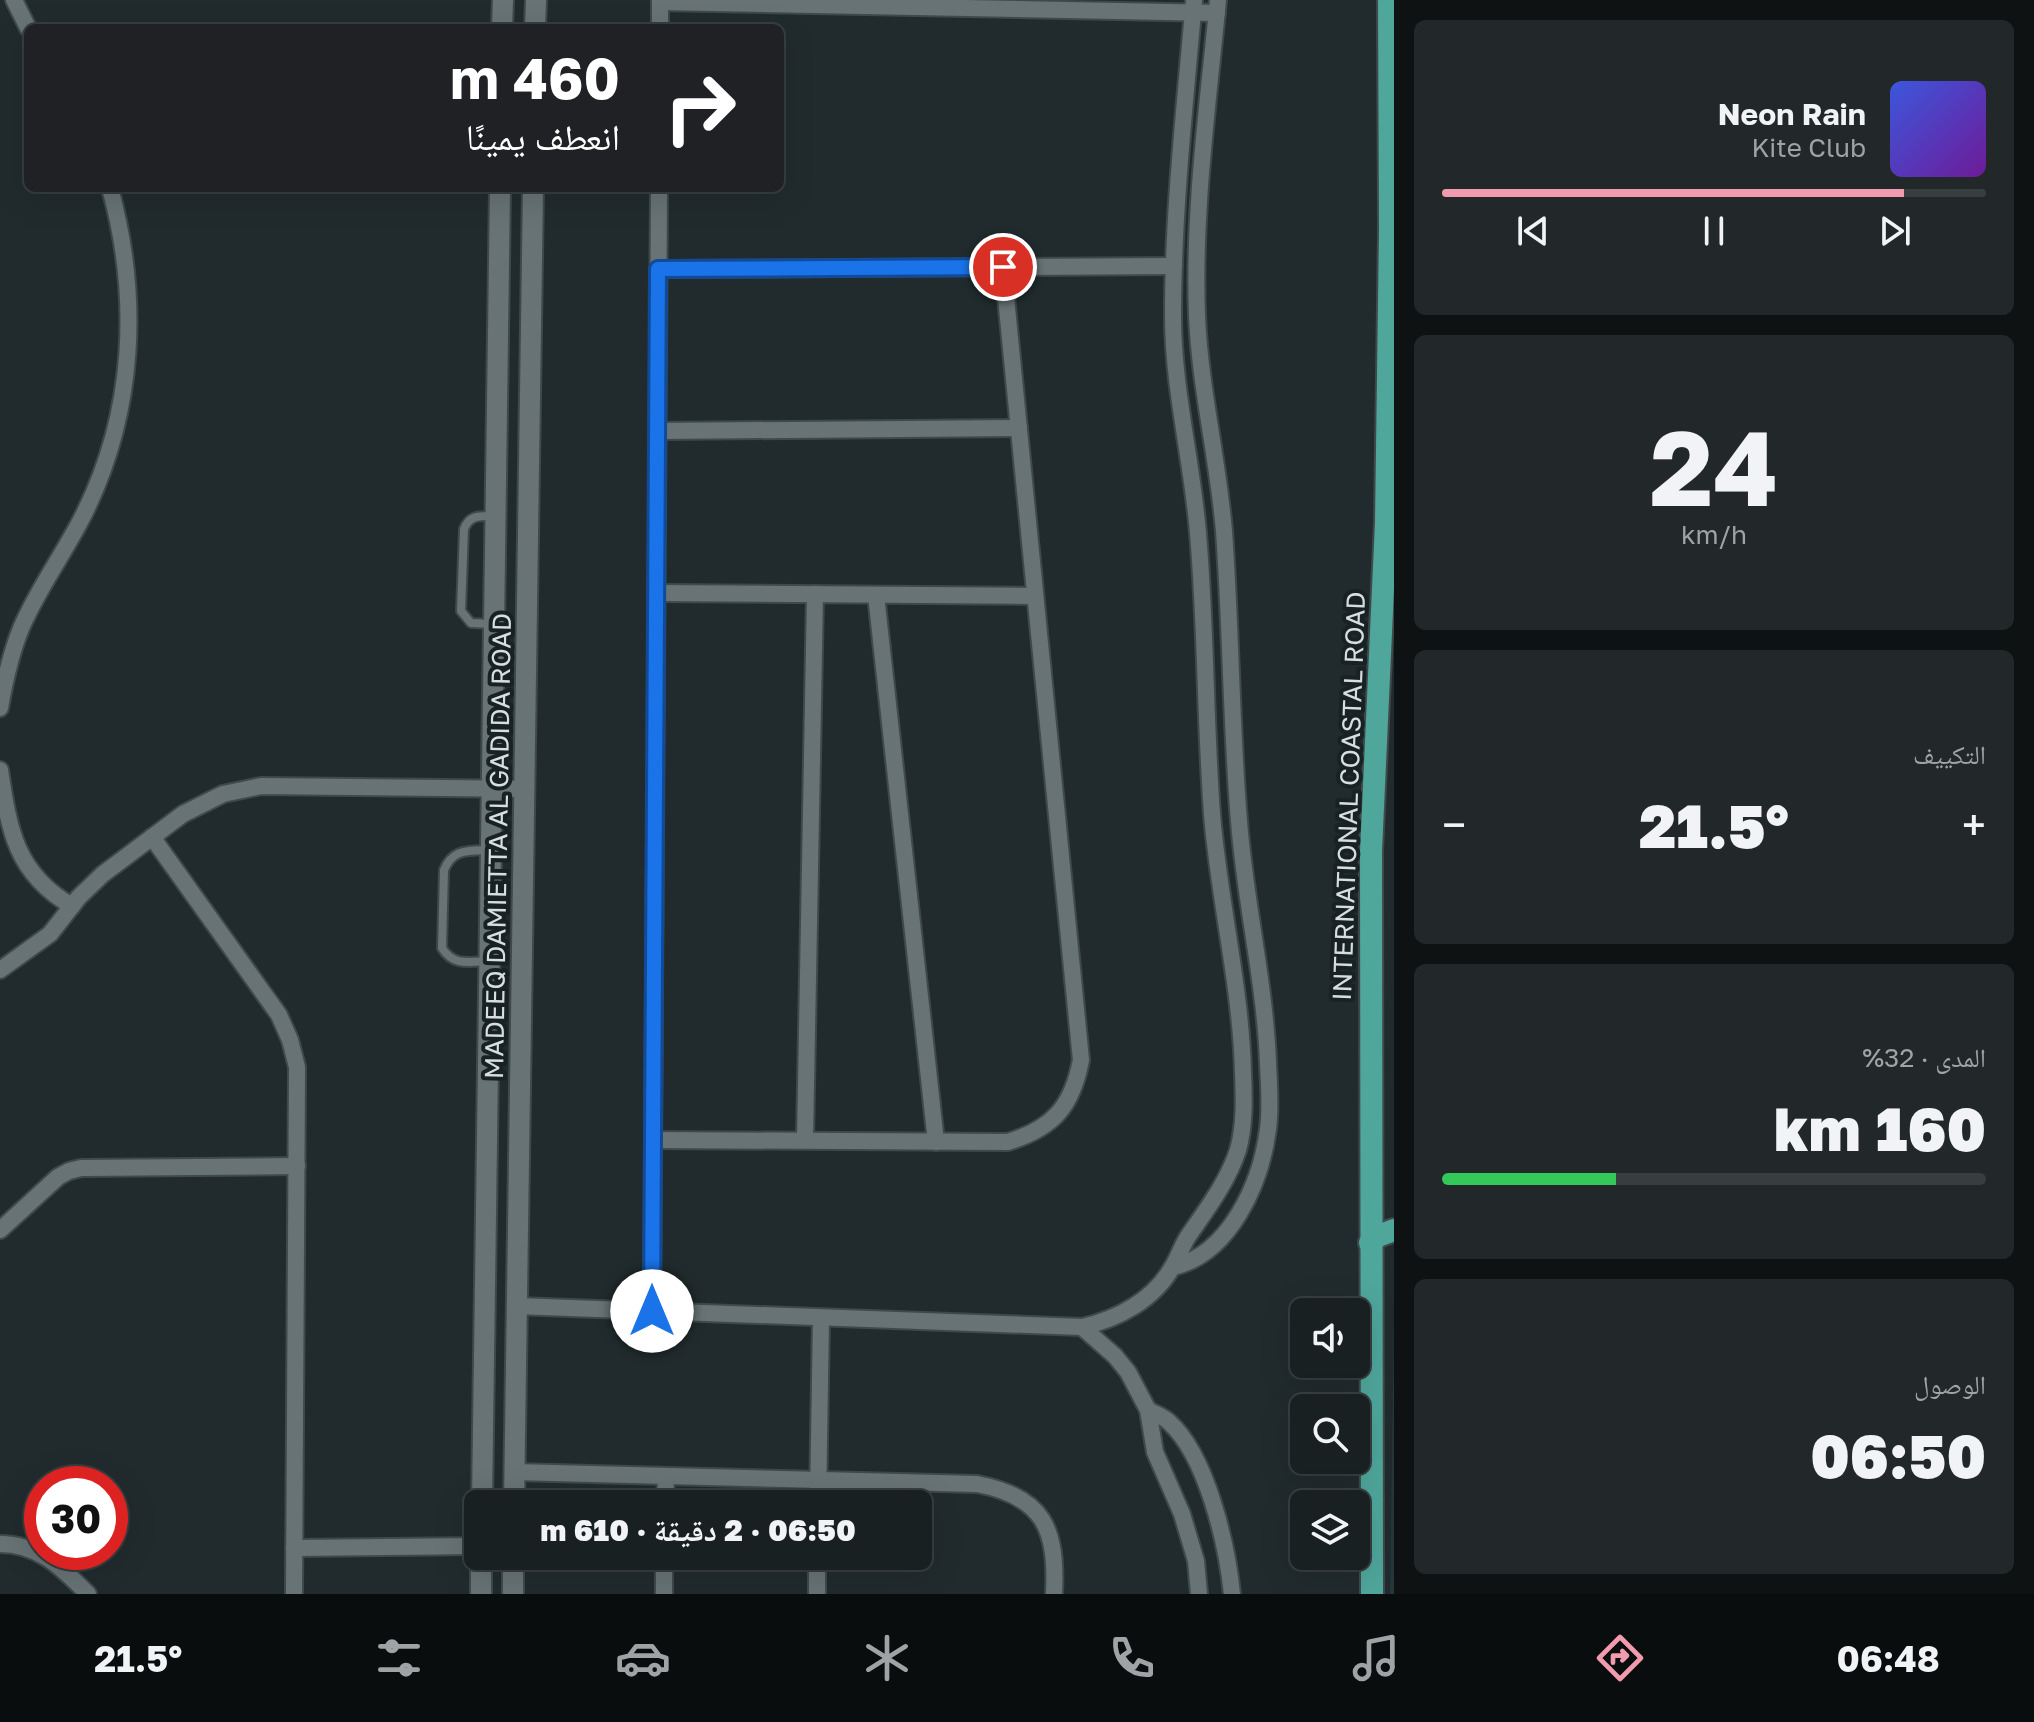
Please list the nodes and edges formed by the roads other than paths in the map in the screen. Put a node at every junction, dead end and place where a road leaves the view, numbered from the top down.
1 (14, 0) edge
2 (503, 0) edge
3 (536, 0) edge
4 (1389, 0) edge
5 (660, 1) edge
6 (1016, 4) edge
7 (1194, 6) edge
8 (1218, 7) edge
9 (26, 24) edge
10 (502, 24) edge
11 (535, 24) edge
12 (660, 24) edge
13 (111, 192) edge
14 (500, 192) edge
15 (533, 192) edge
16 (659, 192) edge
17 (1174, 266) junction
18 (1003, 267) junction
19 (658, 269) junction
20 (1019, 428) junction
21 (657, 431) junction
22 (496, 516) junction
23 (656, 593) junction
24 (815, 594) junction
25 (876, 595) junction
26 (1035, 596) junction
27 (494, 624) junction
28 (0, 708) edge
29 (0, 770) edge
30 (492, 789) junction
31 (525, 789) junction
32 (152, 837) junction
33 (491, 850) junction
34 (72, 906) junction
35 (489, 961) junction
36 (0, 970) edge
37 (653, 1140) junction
38 (805, 1140) junction
39 (936, 1142) junction
40 (297, 1166) junction
41 (1370, 1206) junction
42 (1394, 1216) edge
43 (0, 1230) edge
44 (1394, 1230) edge
45 (1370, 1243) junction
46 (1173, 1267) junction
47 (517, 1306) junction
48 (652, 1311) junction
49 (821, 1318) junction
50 (1082, 1327) junction
51 (1148, 1410) junction
52 (514, 1472) junction
53 (666, 1476) junction
54 (819, 1480) junction
55 (482, 1490) edge
56 (514, 1490) edge
57 (666, 1490) edge
58 (819, 1490) edge
59 (0, 1544) edge
60 (464, 1546) edge
61 (294, 1548) junction
62 (481, 1570) edge
63 (513, 1570) edge
64 (664, 1570) edge
65 (817, 1570) edge
66 (88, 1594) edge
67 (294, 1594) edge
68 (481, 1594) edge
69 (513, 1594) edge
70 (664, 1594) edge
71 (817, 1594) edge
72 (1054, 1594) edge
73 (1199, 1594) edge
74 (1232, 1594) edge
75 (1372, 1594) edge

1 - 9 street
2 - 10 street
3 - 11 street
4 - 41 highway, INTERNATIONAL COASTAL ROAD
5 - 6 street
5 - 12 street
6 - 7 street
7 - 8 street
7 - 17 street
8 - 46 street
13 - 28 street
14 - 22 street, MADEEQ DAMIETTA AL GADIDA ROAD
15 - 31 street, MADEEQ DAMIETTA AL GADIDA ROAD
16 - 19 street
17 - 18 street
17 - 46 street
18 - 19 street
18 - 20 street
19 - 21 street
20 - 21 street
20 - 26 street
21 - 23 street
22 - 27 street, MADEEQ DAMIETTA AL GADIDA ROAD
22 - 27 lane
23 - 24 street
23 - 37 street
24 - 25 street
24 - 38 street
25 - 26 street
25 - 39 street
26 - 39 street
27 - 30 street, MADEEQ DAMIETTA AL GADIDA ROAD
29 - 34 street
30 - 31 street
30 - 32 street
30 - 33 street, MADEEQ DAMIETTA AL GADIDA ROAD
31 - 47 street, MADEEQ DAMIETTA AL GADIDA ROAD
32 - 34 street
32 - 40 street
33 - 35 street, MADEEQ DAMIETTA AL GADIDA ROAD
33 - 35 lane
34 - 36 street
35 - 55 street, MADEEQ DAMIETTA AL GADIDA ROAD
37 - 38 street
37 - 48 street
38 - 39 street
40 - 43 street
40 - 61 street
41 - 42 highway
41 - 45 highway, INTERNATIONAL COASTAL ROAD
44 - 45 highway
45 - 75 highway, INTERNATIONAL COASTAL ROAD
46 - 50 street
47 - 48 street
47 - 52 street, MADEEQ DAMIETTA AL GADIDA ROAD
48 - 49 street
49 - 50 street
49 - 54 street
50 - 51 street
51 - 73 street
51 - 74 street
52 - 53 street
52 - 56 street, MADEEQ DAMIETTA AL GADIDA ROAD
53 - 54 street
53 - 57 street
54 - 58 street
54 - 72 street
59 - 66 street
60 - 61 street
61 - 67 street
62 - 68 street
63 - 69 street
64 - 70 street
65 - 71 street

